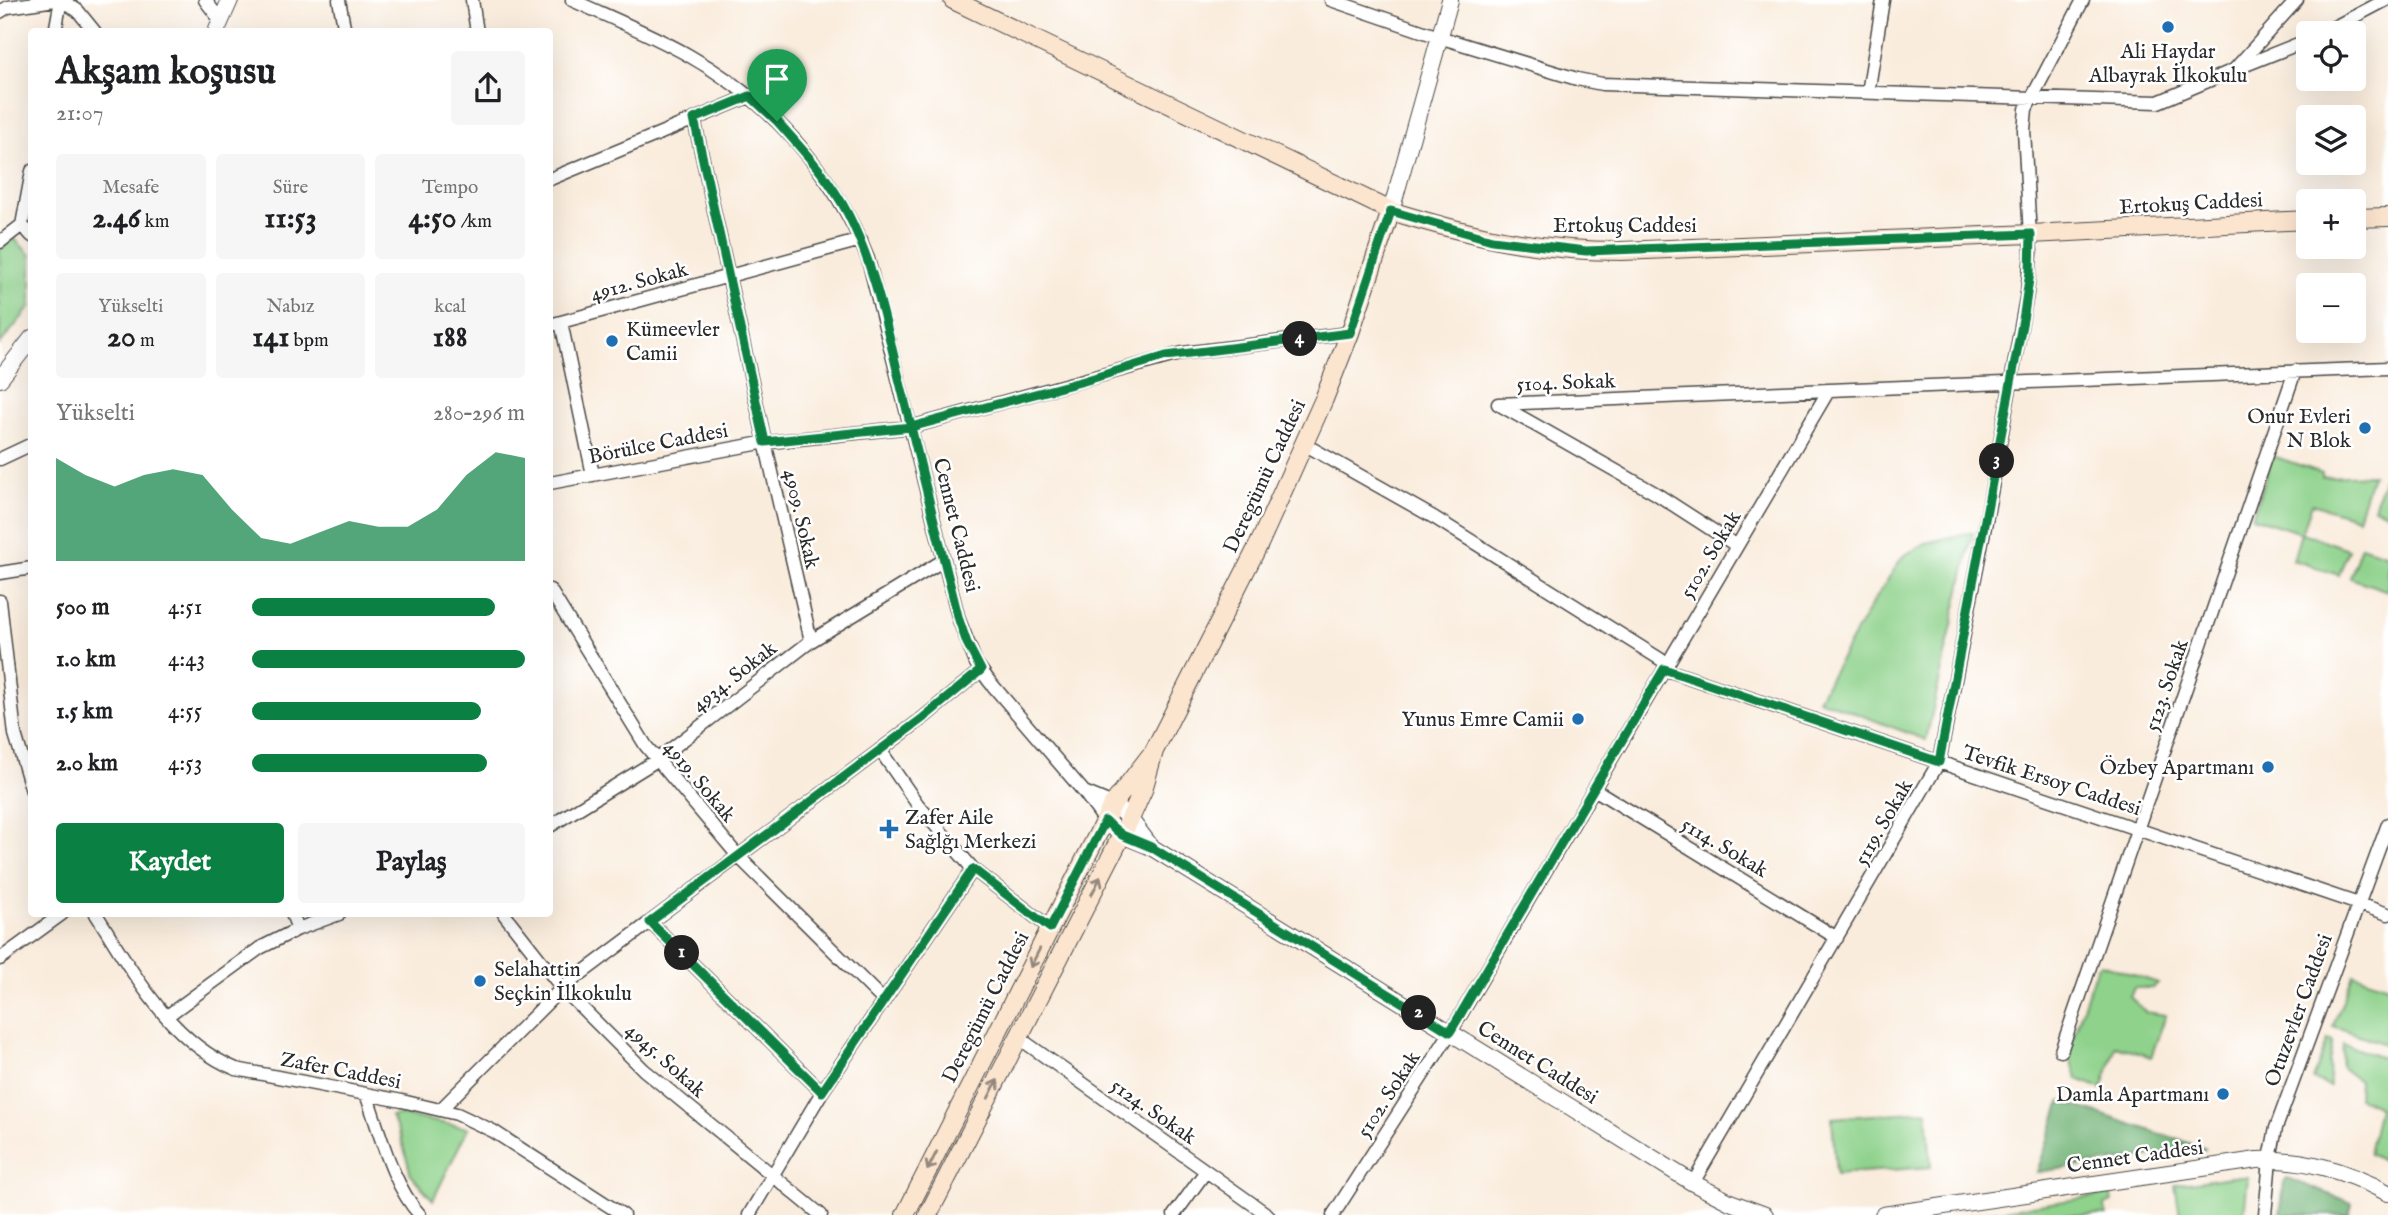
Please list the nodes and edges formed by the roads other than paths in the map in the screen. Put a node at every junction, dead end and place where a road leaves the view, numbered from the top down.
1 (55, 0) edge
2 (62, 0) edge
3 (205, 0) edge
4 (230, 0) edge
5 (340, 0) edge
6 (472, 0) edge
7 (572, 0) edge
8 (953, 0) edge
9 (1331, 0) edge
10 (1450, 0) edge
11 (1883, 0) edge
12 (2083, 0) edge
13 (2297, 0) edge
14 (2386, 0) edge
15 (0, 12) edge
16 (2346, 21) edge
17 (218, 26) edge
18 (56, 28) edge
19 (92, 28) edge
20 (344, 28) edge
21 (476, 28) edge
22 (1439, 37) junction
23 (2296, 45) edge
24 (2234, 69) junction
25 (1868, 93) junction
26 (750, 96) junction
27 (2031, 98) junction
28 (694, 119) junction
29 (553, 179) edge
30 (28, 193) edge
31 (1391, 211) junction
32 (2388, 217) edge
33 (2366, 218) edge
34 (2296, 221) edge
35 (22, 225) junction
36 (28, 232) edge
37 (2031, 234) junction
38 (861, 240) junction
39 (0, 242) edge
40 (729, 276) junction
41 (555, 323) edge
42 (1350, 333) junction
43 (28, 343) edge
44 (2388, 368) edge
45 (2295, 371) junction
46 (0, 379) edge
47 (2012, 382) junction
48 (1829, 390) junction
49 (911, 427) junction
50 (765, 442) junction
51 (1304, 444) junction
52 (28, 446) edge
53 (0, 459) edge
54 (593, 475) junction
55 (553, 483) edge
56 (1737, 546) junction
57 (944, 560) junction
58 (28, 569) edge
59 (0, 573) edge
60 (553, 595) edge
61 (0, 601) edge
62 (811, 641) junction
63 (1666, 666) junction
64 (981, 670) junction
65 (880, 750) junction
66 (1154, 751) junction
67 (657, 760) junction
68 (1939, 762) junction
69 (28, 778) edge
70 (1594, 789) junction
71 (1109, 813) junction
72 (1130, 818) junction
73 (553, 824) edge
74 (2388, 824) edge
75 (2137, 828) junction
76 (1122, 835) junction
77 (1151, 847) junction
78 (738, 856) junction
79 (973, 869) junction
80 (2359, 903) junction
81 (2388, 914) edge
82 (58, 917) edge
83 (98, 917) edge
84 (293, 917) edge
85 (331, 917) edge
86 (506, 917) edge
87 (650, 922) junction
88 (1050, 928) junction
89 (298, 929) junction
90 (1837, 938) junction
91 (0, 959) edge
92 (562, 988) junction
93 (884, 1001) junction
94 (167, 1016) junction
95 (1450, 1032) junction
96 (1018, 1038) junction
97 (2061, 1051) dead end
98 (822, 1092) junction
99 (366, 1094) junction
100 (441, 1110) junction
101 (2270, 1159) junction
102 (1206, 1171) junction
103 (772, 1177) junction
104 (1693, 1183) junction
105 (2388, 1193) edge
106 (1737, 1210) edge
107 (420, 1215) edge
108 (623, 1215) edge
109 (749, 1215) edge
110 (821, 1215) edge
111 (905, 1215) edge
112 (928, 1215) edge
113 (1174, 1215) edge
114 (1268, 1215) edge
115 (1333, 1215) edge
116 (1765, 1215) edge
117 (1884, 1215) edge
118 (2265, 1215) edge

1 - 15 street
2 - 18 street
2 - 19 street
3 - 17 street
4 - 17 street
5 - 20 street
6 - 21 street
7 - 26 street, Cennet Caddesi
8 - 31 main road, Ertokuş Caddesi
9 - 22 street
10 - 22 street
11 - 25 street
12 - 27 street, 5119. Sokak
13 - 24 street
14 - 16 street
22 - 25 street
22 - 31 street
23 - 24 street
24 - 27 street
25 - 27 street
26 - 28 street
26 - 38 street, Cennet Caddesi
27 - 37 street, 5119. Sokak
28 - 29 street
28 - 40 street, 4909. Sokak
30 - 35 street
31 - 37 main road, Ertokuş Caddesi
31 - 42 main road, Deregümü Caddesi
32 - 33 main road
34 - 37 main road, Ertokuş Caddesi
35 - 36 street
35 - 39 street
37 - 47 street, 5119. Sokak
38 - 40 street, 4912. Sokak
38 - 49 street, Cennet Caddesi
40 - 41 street, 4912. Sokak
40 - 50 street, 4909. Sokak
41 - 54 street
42 - 49 street, Börülce Caddesi
42 - 51 main road, Deregümü Caddesi
43 - 46 street
44 - 45 street
45 - 47 street
45 - 75 street, 5123. Sokak
47 - 48 street
47 - 68 street, 5119. Sokak
48 - 56 street, 5102. Sokak
48 - 56 street, 5104. Sokak
49 - 50 street, Börülce Caddesi
49 - 57 street, Cennet Caddesi
50 - 54 street, Börülce Caddesi
50 - 62 street, 4909. Sokak
51 - 63 street, Tevfik Ersoy Caddesi
51 - 66 main road, Deregümü Caddesi
52 - 53 street
54 - 55 street, Börülce Caddesi
56 - 63 street, 5102. Sokak
57 - 62 street, 4934. Sokak
57 - 64 street, Cennet Caddesi
58 - 59 street
60 - 67 street, 4919. Sokak
61 - 69 street
62 - 67 street, 4934. Sokak
63 - 68 street, Tevfik Ersoy Caddesi
63 - 70 street, 5102. Sokak
64 - 65 street
64 - 71 street, Cennet Caddesi
65 - 78 street
65 - 79 street
66 - 71 main road, Deregümü Caddesi
66 - 72 main road, Deregümü Caddesi
67 - 73 street, 4934. Sokak
67 - 78 street, 4919. Sokak
68 - 75 street, Tevfik Ersoy Caddesi
68 - 90 street, 5119. Sokak
70 - 90 street, 5114. Sokak
70 - 95 street, 5102. Sokak
71 - 72 street, Cennet Caddesi
71 - 76 street, Cennet Caddesi
71 - 88 main road, Deregümü Caddesi
72 - 76 main road, Deregümü Caddesi
72 - 77 street, Cennet Caddesi
74 - 80 street, Otuzevler Caddesi
75 - 80 street, Tevfik Ersoy Caddesi
75 - 97 street, 5123. Sokak
76 - 77 street, Cennet Caddesi
96 -> 76 main road, Deregümü Caddesi
77 - 95 street, Cennet Caddesi
78 - 87 street
78 - 93 street, 4919. Sokak
79 - 88 street
79 - 93 street
80 - 81 street, Tevfik Ersoy Caddesi
80 - 101 street, Otuzevler Caddesi
82 - 91 street
83 - 94 street, Zafer Caddesi
84 - 89 street
85 - 89 street
86 - 92 street, 4945. Sokak
87 - 92 street
87 - 98 street
88 -> 111 main road, Deregümü Caddesi
89 - 94 street
90 - 104 street, 5119. Sokak
92 - 100 street
92 - 103 street, 4945. Sokak
93 - 98 street
94 - 99 street, Zafer Caddesi
95 - 104 street, Cennet Caddesi
95 - 115 street, 5102. Sokak
96 - 102 street, 5124. Sokak
112 -> 96 main road, Deregümü Caddesi
98 - 103 street
99 - 100 street, Zafer Caddesi
99 - 107 street
100 - 108 street, Zafer Caddesi
101 - 105 street, Cennet Caddesi
101 - 117 street, Cennet Caddesi
101 - 118 street, Otuzevler Caddesi
102 - 113 street
102 - 114 street, 5124. Sokak
103 - 109 street
103 - 110 street, 4945. Sokak
104 - 106 street, Cennet Caddesi
106 - 116 street, Cennet Caddesi

